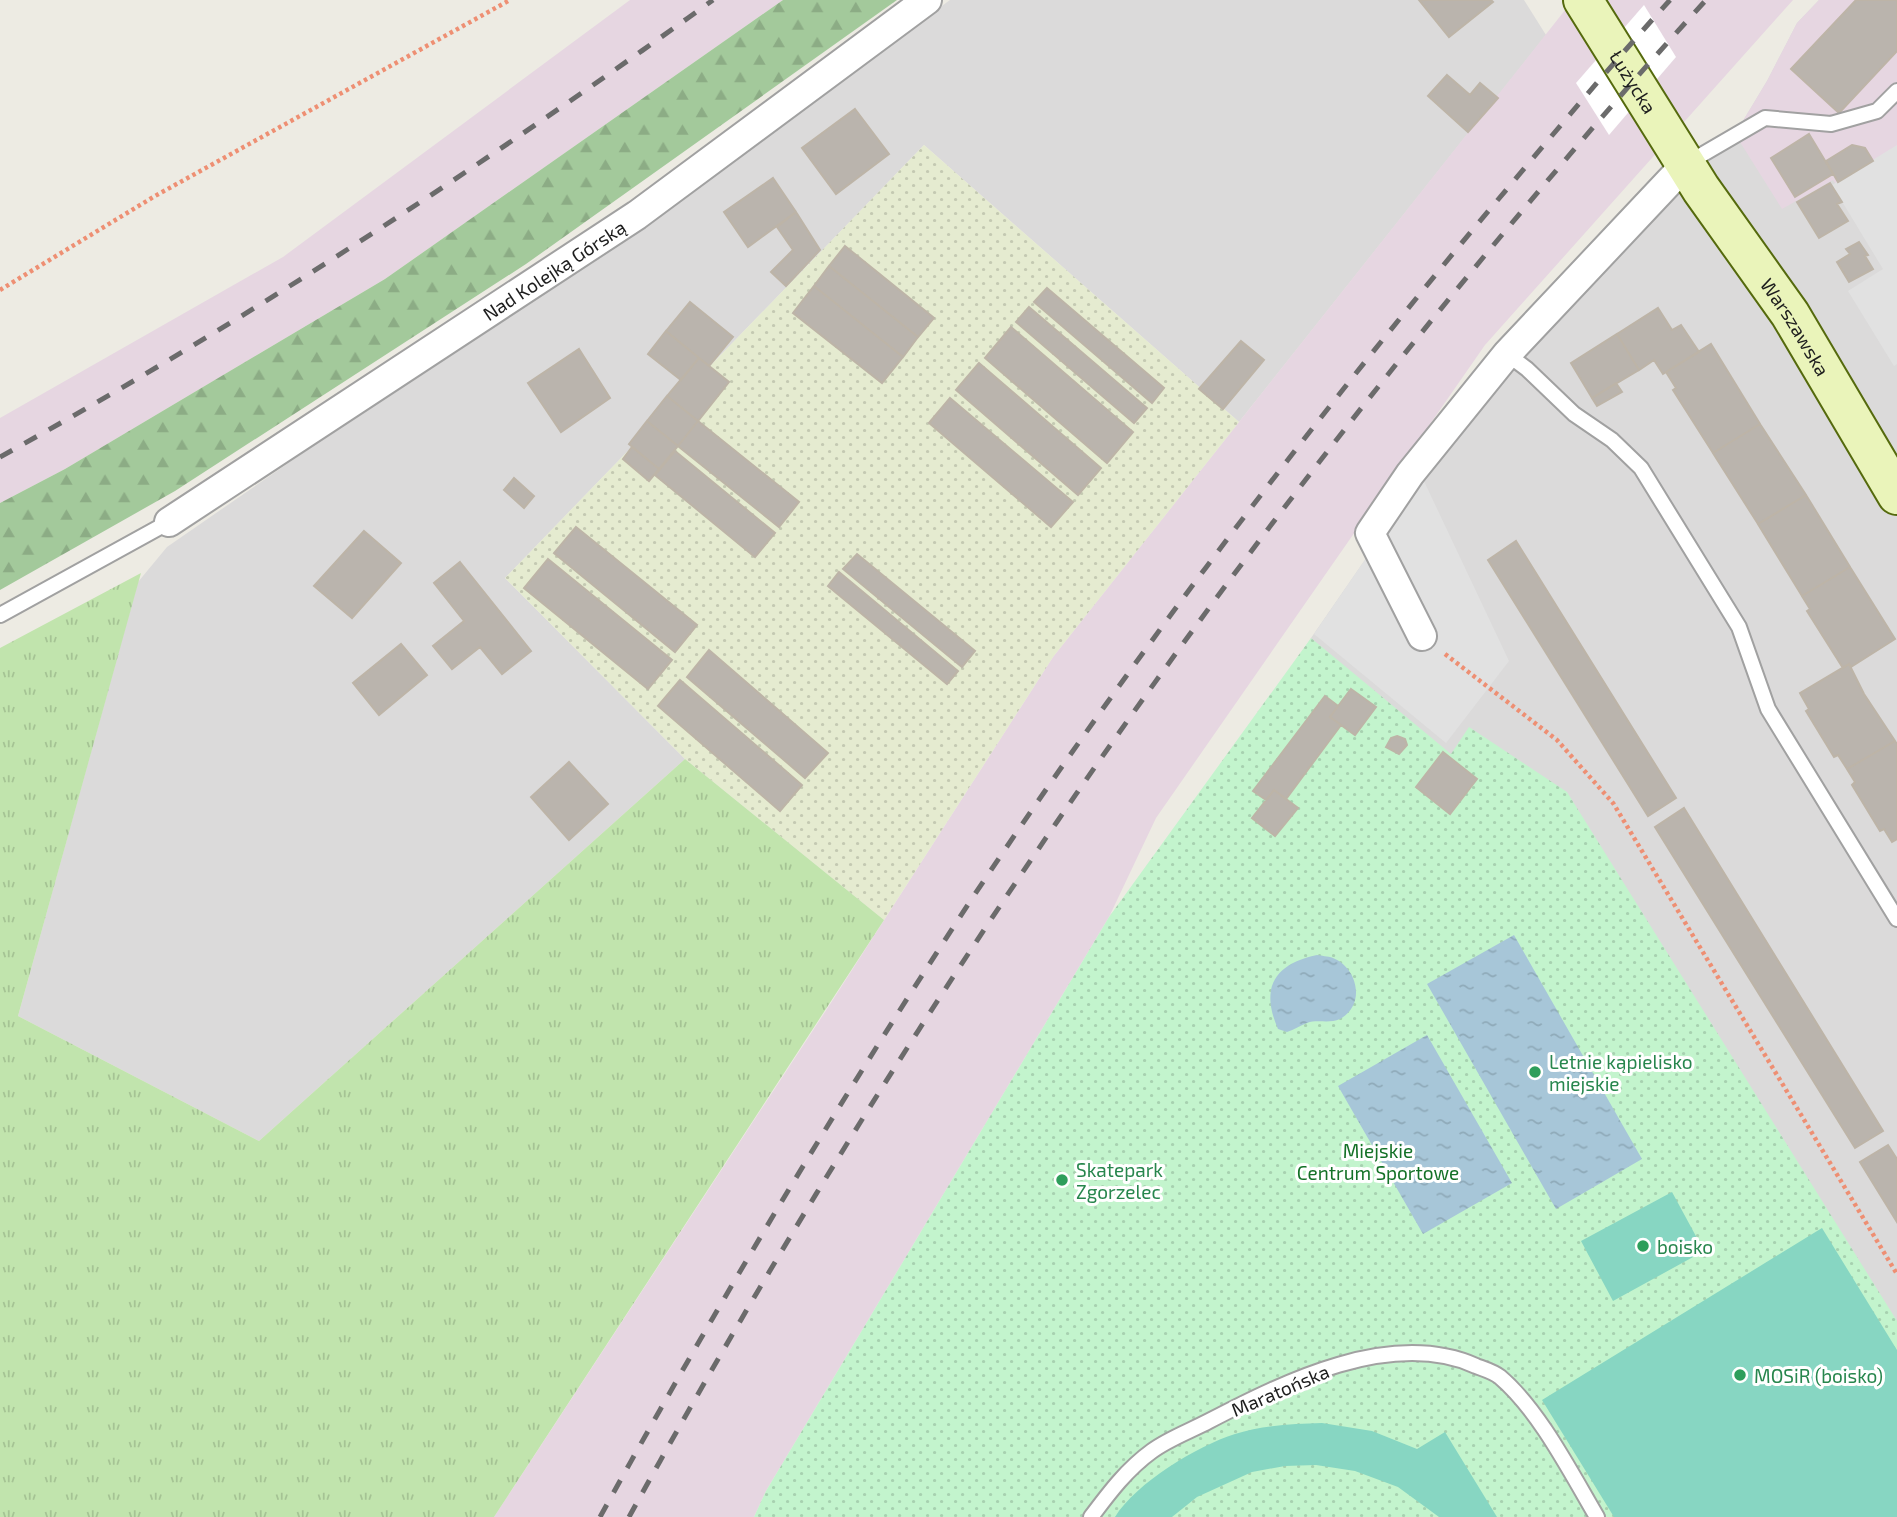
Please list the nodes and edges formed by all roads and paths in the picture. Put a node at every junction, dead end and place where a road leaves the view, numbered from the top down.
1 (510, 0) edge
2 (927, 0) edge
3 (1583, 0) edge
4 (1897, 91) edge
5 (1685, 165) junction
6 (0, 290) edge
7 (1507, 354) junction
8 (1897, 495) edge
9 (169, 522) joint
10 (0, 615) edge
11 (1422, 636) joint
12 (1897, 919) edge
13 (1897, 1274) edge
14 (1091, 1517) edge
15 (1597, 1517) edge

1 - 6 path
2 - 9 street, Nad Kolejką Górską
3 - 5 main road, Łużycka
4 - 5 lane
5 - 7 street
5 - 8 main road, Warszawska
7 - 11 street
7 - 12 lane
9 - 10 lane
11 - 13 path
14 - 15 lane, Maratońska

